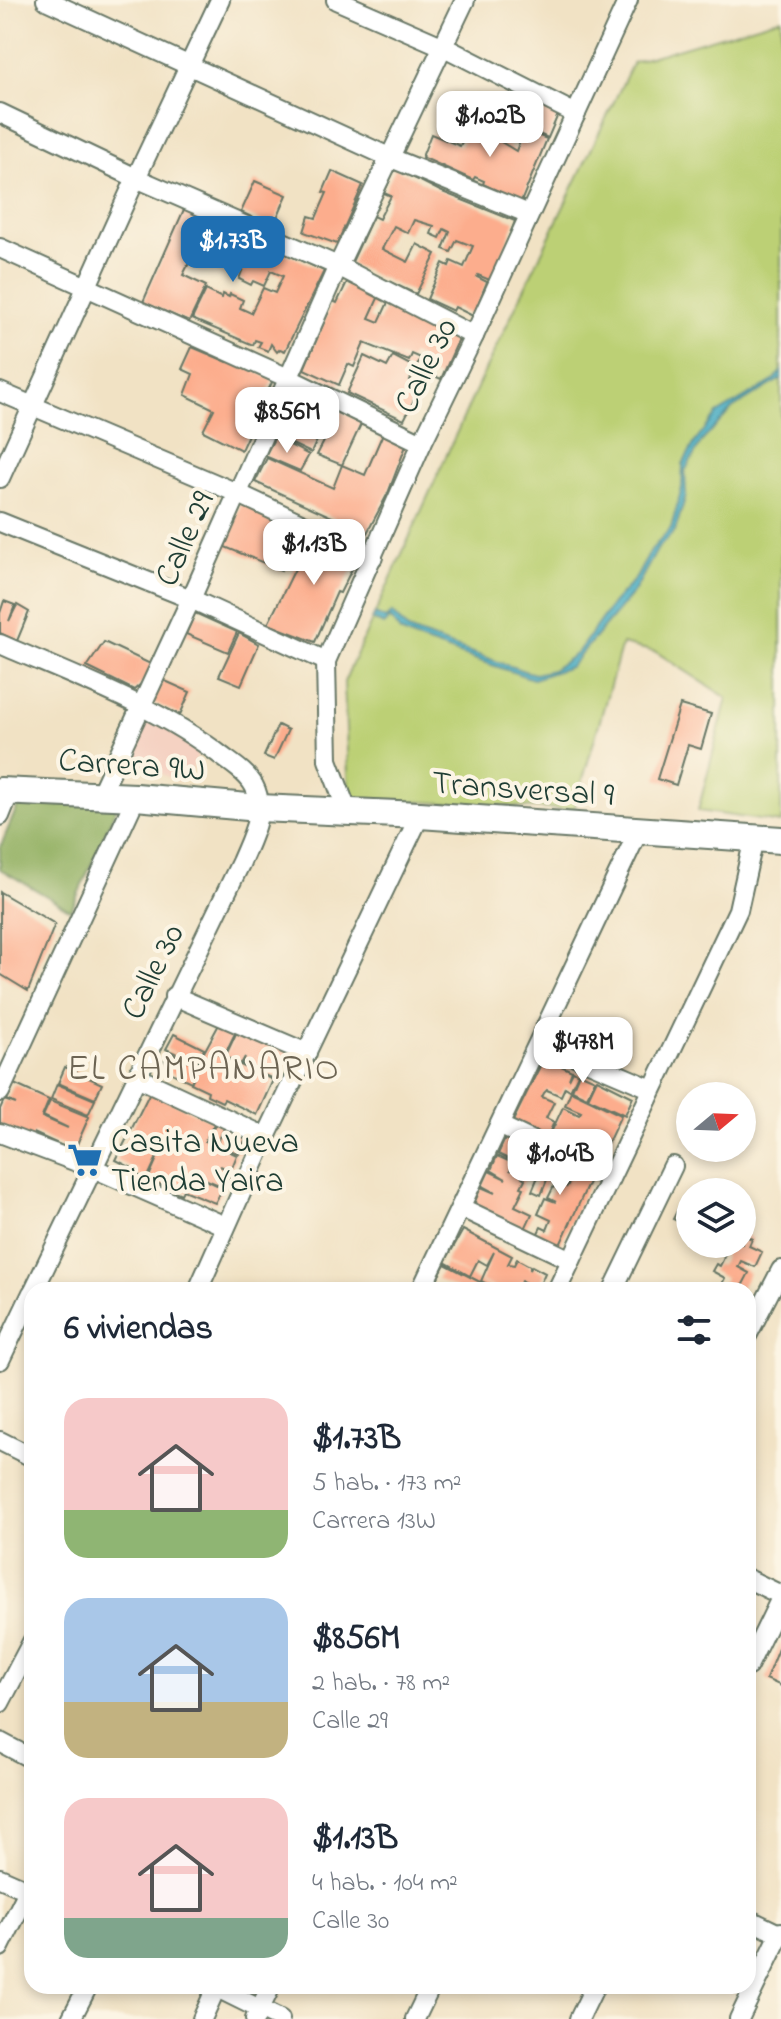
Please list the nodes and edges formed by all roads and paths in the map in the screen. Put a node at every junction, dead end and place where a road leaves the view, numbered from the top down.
1 (46, 0) edge
2 (220, 0) edge
3 (336, 0) edge
4 (465, 0) edge
5 (622, 2) edge
6 (444, 47) junction
7 (190, 66) junction
8 (0, 113) edge
9 (576, 114) junction
10 (391, 158) junction
11 (136, 178) junction
12 (529, 214) junction
13 (0, 248) edge
14 (338, 266) junction
15 (86, 287) junction
16 (474, 336) junction
17 (288, 378) junction
18 (0, 392) edge
19 (32, 406) junction
20 (422, 443) junction
21 (0, 478) edge
22 (237, 493) junction
23 (0, 522) edge
24 (373, 557) junction
25 (191, 599) junction
26 (0, 644) edge
27 (326, 661) junction
28 (142, 706) junction
29 (99, 797) junction
30 (136, 797) junction
31 (3, 799) edge
32 (259, 808) junction
33 (348, 813) junction
34 (420, 815) junction
35 (638, 832) junction
36 (754, 838) junction
37 (781, 840) edge
38 (174, 996) junction
39 (540, 1041) junction
40 (307, 1053) junction
41 (137, 1077) junction
42 (652, 1089) junction
43 (0, 1092) edge
44 (501, 1126) junction
45 (0, 1133) edge
46 (266, 1137) junction
47 (673, 1166) dead end
48 (93, 1168) junction
49 (610, 1178) junction
50 (462, 1208) junction
51 (225, 1226) junction
52 (571, 1260) junction
53 (781, 1270) edge
54 (38, 1282) edge
55 (201, 1282) edge
56 (425, 1282) edge
57 (561, 1282) edge
58 (617, 1282) edge
59 (24, 1311) edge
60 (756, 1318) edge
61 (0, 1360) edge
62 (0, 1441) edge
63 (24, 1453) edge
64 (756, 1583) edge
65 (781, 1596) edge
66 (756, 1649) edge
67 (24, 1657) edge
68 (0, 1703) edge
69 (0, 1742) edge
70 (24, 1755) edge
71 (0, 1878) edge
72 (24, 1889) edge
73 (24, 1903) edge
74 (756, 1923) edge
75 (781, 1934) edge
76 (0, 1947) edge
77 (756, 1985) edge
78 (84, 1994) edge
79 (212, 1994) edge
80 (227, 1994) edge
81 (267, 1994) edge
82 (427, 1994) edge
83 (591, 1994) edge
84 (751, 1994) edge
85 (257, 2014) edge
86 (71, 2019) edge
87 (202, 2019) edge
88 (280, 2019) edge
89 (415, 2019) edge
90 (579, 2019) edge
91 (739, 2019) edge

1 - 7 street
2 - 7 street
3 - 6 street
4 - 6 street, Calle 29
5 - 9 street, Calle 30
6 - 9 street
6 - 10 street, Calle 29
7 - 10 street
7 - 11 street
8 - 11 street
9 - 12 street, Calle 30
10 - 12 street
10 - 14 street, Calle 29
11 - 14 street
11 - 15 street
12 - 16 street, Calle 30
13 - 15 street
14 - 16 street
14 - 17 street, Calle 29
15 - 17 street
15 - 19 street
16 - 20 street, Calle 30
17 - 20 street
17 - 22 street, Calle 29
18 - 19 street
19 - 21 street
19 - 22 street
20 - 24 street, Calle 30
22 - 24 street
22 - 25 street, Calle 29
23 - 25 street
24 - 27 street, Calle 30
25 - 27 street
25 - 28 street, Calle 29
26 - 28 street
27 - 33 street, Calle 30
28 - 29 street, Calle 29
28 - 32 street
29 - 30 main road, Carrera 9W
29 - 31 main road, Carrera 9W
30 - 32 main road, Carrera 9W
30 - 43 street
32 - 33 main road, Transversal 9
32 - 38 street, Calle 30
33 - 34 main road, Transversal 9
34 - 35 main road, Transversal 9
34 - 40 street
35 - 36 main road, Transversal 9
35 - 39 street
36 - 37 main road, Transversal 9
36 - 42 street
38 - 40 street
38 - 41 street, Calle 30
39 - 42 street
39 - 44 street
40 - 46 street
41 - 46 street
41 - 48 street, Calle 30
42 - 49 street
44 - 49 street
44 - 50 street
45 - 48 street
46 - 51 street
47 - 58 street
48 - 51 street
48 - 54 street, Calle 30
49 - 52 street
50 - 52 street
50 - 56 street
51 - 55 street
52 - 57 street
53 - 60 street
59 - 61 street, Calle 30
62 - 63 street
64 - 65 street
65 - 66 street
67 - 68 street
69 - 70 street
71 - 72 street
73 - 76 street
74 - 75 street
75 - 77 street
78 - 86 street
79 - 87 street
80 - 85 street
81 - 85 street
82 - 89 street
83 - 90 street
84 - 91 street
85 - 88 street

